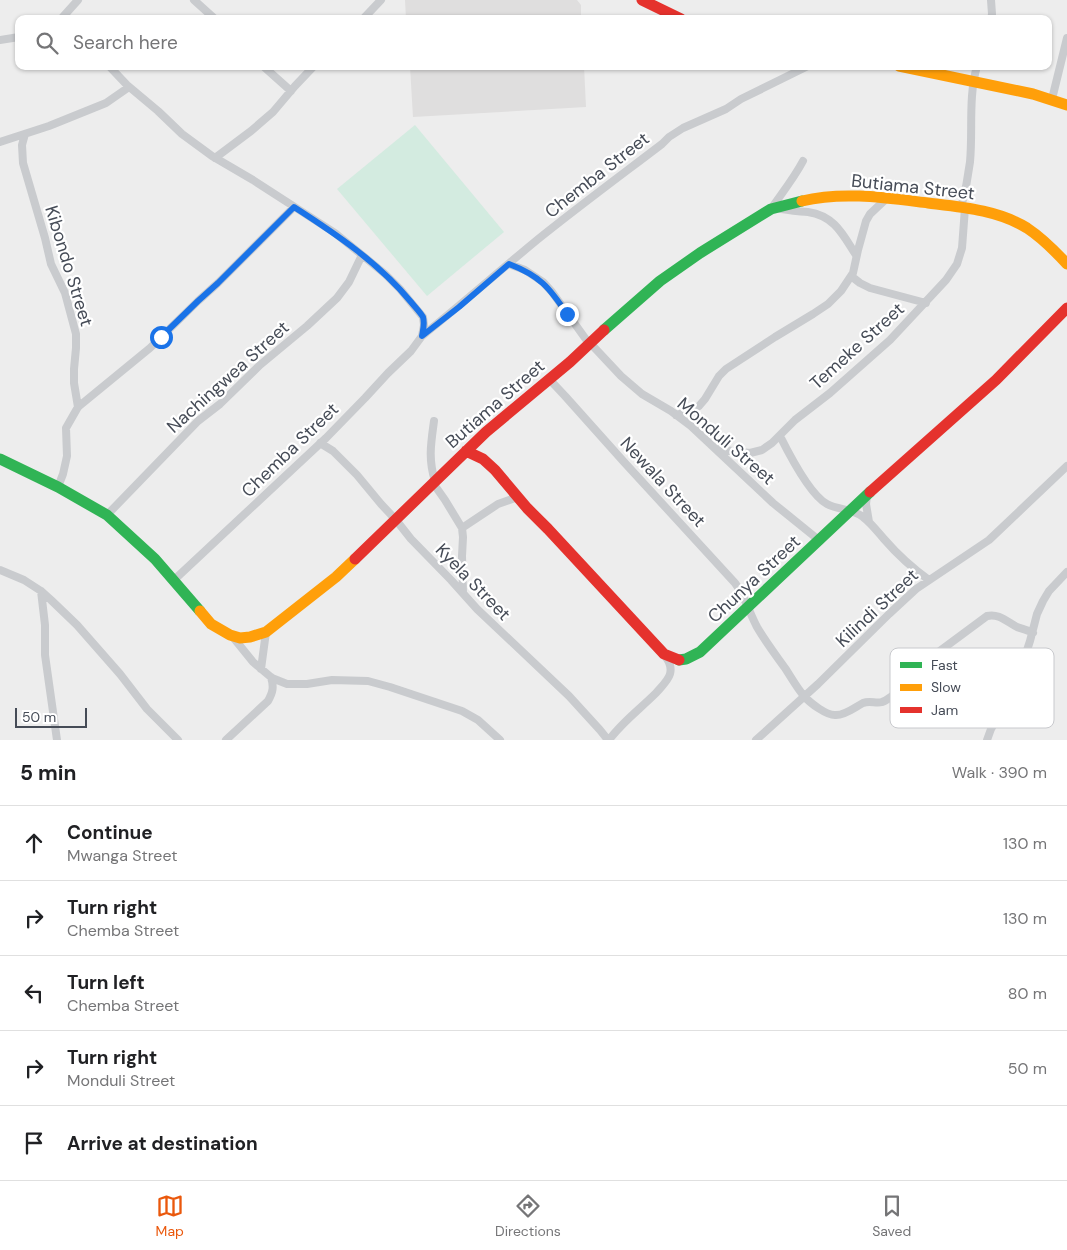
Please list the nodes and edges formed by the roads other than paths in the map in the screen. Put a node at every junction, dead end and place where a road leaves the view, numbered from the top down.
1 (78, 0) edge
2 (194, 0) edge
3 (381, 0) edge
4 (642, 0) edge
5 (991, 0) edge
6 (67, 15) edge
7 (211, 15) edge
8 (367, 15) edge
9 (673, 15) edge
10 (992, 15) edge
11 (15, 38) edge
12 (1067, 38) edge
13 (0, 40) edge
14 (113, 70) edge
15 (267, 70) edge
16 (310, 70) edge
17 (800, 70) edge
18 (919, 70) edge
19 (977, 70) edge
20 (973, 81) junction
21 (129, 87) junction
22 (290, 91) junction
23 (1052, 100) junction
24 (1067, 105) edge
25 (24, 134) junction
26 (0, 142) edge
27 (215, 158) junction
28 (803, 161) dead end
29 (886, 198) junction
30 (294, 207) junction
31 (773, 208) junction
32 (963, 208) junction
33 (362, 255) junction
34 (856, 255) junction
35 (509, 264) junction
36 (1067, 264) edge
37 (851, 276) junction
38 (926, 303) junction
39 (1067, 308) edge
40 (422, 336) junction
41 (590, 344) junction
42 (550, 380) junction
43 (78, 407) junction
44 (676, 415) junction
45 (434, 421) dead end
46 (780, 436) junction
47 (320, 443) junction
48 (716, 449) junction
49 (466, 451) junction
50 (0, 459) edge
51 (1067, 466) edge
52 (434, 482) junction
53 (58, 487) junction
54 (867, 496) junction
55 (518, 498) junction
56 (850, 512) junction
57 (107, 515) junction
58 (396, 520) junction
59 (869, 522) junction
60 (462, 528) junction
61 (820, 541) junction
62 (0, 570) edge
63 (1067, 572) edge
64 (174, 580) junction
65 (929, 580) junction
66 (41, 591) junction
67 (463, 593) junction
68 (748, 608) junction
69 (266, 632) junction
70 (1033, 633) junction
71 (232, 636) junction
72 (944, 648) edge
73 (1028, 648) edge
74 (664, 654) junction
75 (261, 669) junction
76 (271, 677) junction
77 (804, 697) junction
78 (890, 698) edge
79 (619, 727) junction
80 (993, 728) edge
81 (601, 730) junction
82 (57, 740) edge
83 (178, 740) edge
84 (226, 740) edge
85 (500, 740) edge
86 (608, 740) edge
87 (756, 740) edge
88 (987, 740) edge

1 - 6 street
2 - 7 street
3 - 8 street
4 - 9 street
5 - 10 street
11 - 13 street
12 - 23 street
14 - 21 street
15 - 22 street
16 - 22 street
17 - 35 street, Chemba Street
18 - 20 street
19 - 20 street, Temeke Street
20 - 23 street
20 - 32 street, Temeke Street
21 - 25 street
21 - 27 street
22 - 27 street
23 - 24 street
25 - 26 street
25 - 43 street, Kibondo Street
27 - 30 street
28 - 31 street
29 - 31 street, Butiama Street
29 - 32 street, Butiama Street
29 - 34 street
30 - 33 street
30 - 43 street
31 - 34 street
31 - 41 street, Butiama Street
32 - 36 street, Butiama Street
32 - 38 street, Temeke Street
33 - 40 street
33 - 57 street, Nachingwea Street
34 - 37 street
35 - 40 street, Chemba Street
35 - 41 street, Monduli Street
37 - 38 street
37 - 44 street
38 - 46 street, Temeke Street
39 - 54 street, Chunya Street
40 - 47 street, Chemba Street
41 - 42 street, Butiama Street
41 - 44 street, Monduli Street
42 - 49 street, Butiama Street
42 - 68 street, Newala Street
43 - 53 street
44 - 48 street, Monduli Street
45 - 52 street
46 - 48 street, Temeke Street
46 - 56 street
47 - 58 street, Kyela Street
47 - 64 street, Chemba Street
48 - 61 street, Monduli Street
49 - 52 street, Butiama Street
49 - 55 street
50 - 53 street
51 - 65 street, Kilindi Street
52 - 58 street, Butiama Street
52 - 60 street
53 - 57 street
54 - 56 street, Chunya Street
54 - 59 street
55 - 60 street
55 - 74 street
56 - 59 street
56 - 61 street, Chunya Street
57 - 64 street
58 - 67 street, Kyela Street
58 - 69 street, Butiama Street
59 - 65 street
60 - 67 street
61 - 68 street, Chunya Street
62 - 66 street
63 - 70 street
64 - 71 street
65 - 77 street, Kilindi Street
66 - 82 street
66 - 83 street
67 - 81 street, Kyela Street
68 - 74 street, Chunya Street
68 - 77 street, Newala Street
69 - 71 street, Butiama Street
69 - 75 street
70 - 72 street
70 - 73 street
71 - 75 street
74 - 79 street
75 - 76 street
76 - 84 street
76 - 85 street
77 - 78 street
77 - 87 street, Kilindi Street
79 - 81 street
79 - 86 street
80 - 88 street
81 - 86 street, Kyela Street

